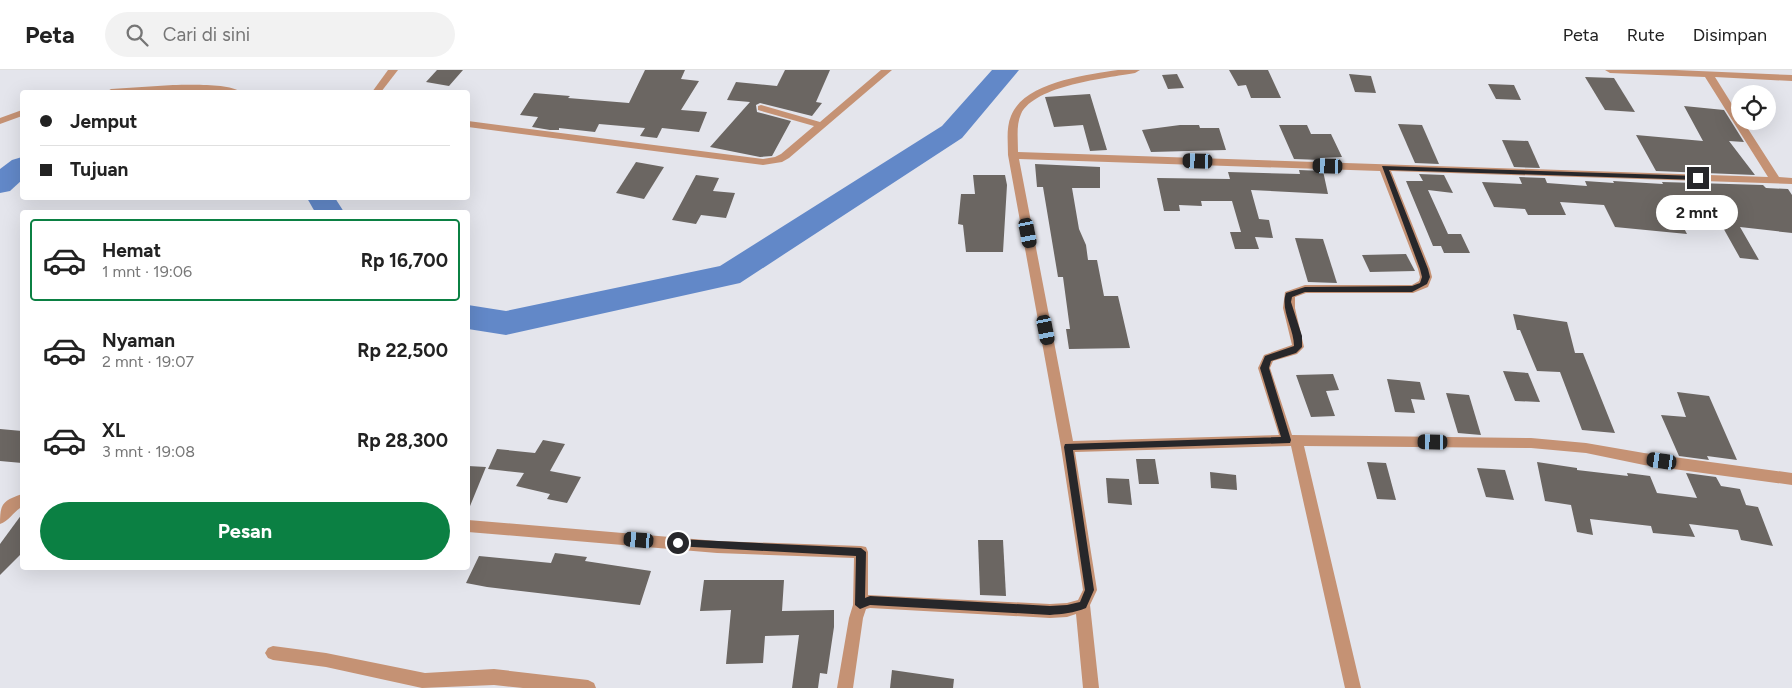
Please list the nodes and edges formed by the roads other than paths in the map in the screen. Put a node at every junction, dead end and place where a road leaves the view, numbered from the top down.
1 (394, 70) edge
2 (887, 70) edge
3 (1135, 70) edge
4 (1610, 70) edge
5 (1708, 74) junction
6 (1792, 78) edge
7 (133, 90) edge
8 (218, 90) edge
9 (378, 90) edge
10 (761, 108) dead end
11 (20, 114) edge
12 (0, 121) edge
13 (470, 124) edge
14 (820, 125) junction
15 (1014, 155) junction
16 (1384, 167) junction
17 (1776, 181) junction
18 (1792, 181) edge
19 (1291, 440) junction
20 (1068, 447) junction
21 (1792, 479) edge
22 (20, 501) edge
23 (0, 518) edge
24 (470, 526) edge
25 (860, 605) junction
26 (1083, 605) junction
27 (273, 653) dead end
28 (588, 688) edge
29 (845, 688) edge
30 (1090, 688) edge
31 (1353, 688) edge

1 - 9 street
2 - 14 street
3 - 15 street
4 - 5 street
5 - 6 street
5 - 17 street
7 - 8 street
10 - 14 street
11 - 12 street
13 - 14 street
15 - 16 street
15 - 20 street
16 - 17 street
16 - 19 street
17 - 18 street
19 - 20 street
19 - 21 street
19 - 31 street
20 - 26 street
22 - 23 street
24 - 25 street
25 - 26 street
25 - 29 street
26 - 30 street
27 - 28 street

